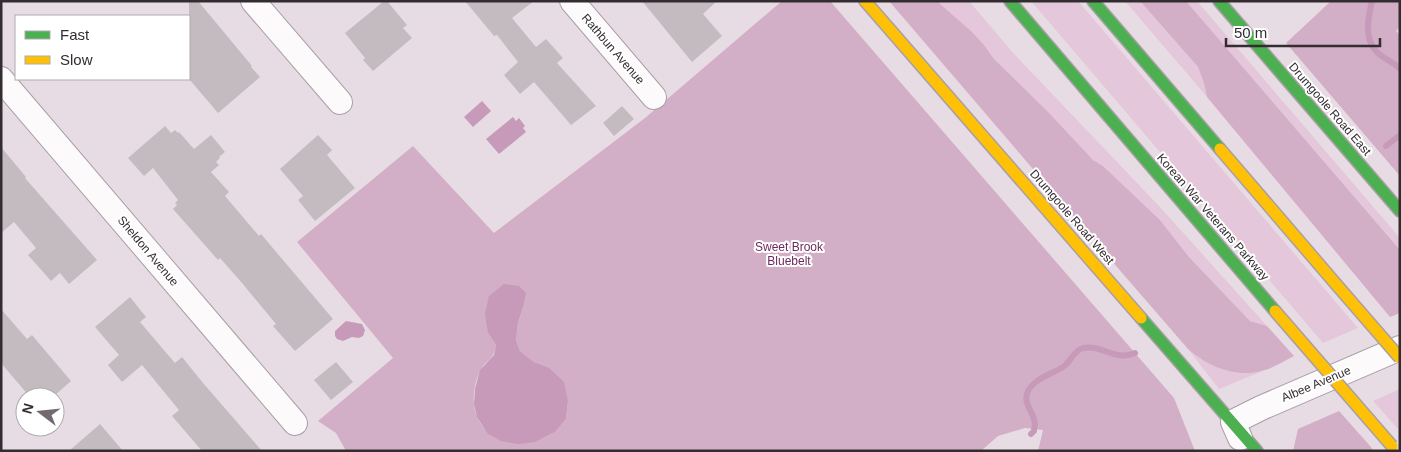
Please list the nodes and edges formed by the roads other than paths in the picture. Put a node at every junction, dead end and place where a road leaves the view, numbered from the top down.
1 (253, 1) edge
2 (572, 1) edge
3 (865, 1) edge
4 (1010, 1) edge
5 (1094, 1) edge
6 (1219, 1) edge
7 (1, 80) edge
8 (654, 96) dead end
9 (340, 102) dead end
10 (1400, 211) edge
11 (1400, 348) edge
12 (1400, 358) edge
13 (1233, 422) junction
14 (295, 423) dead end
15 (1394, 449) edge
16 (1245, 451) edge
17 (1257, 451) edge

1 - 9 street
2 - 8 street, Rathbun Avenue
3 - 13 main road, Drumgoole Road West
4 - 15 main road, Korean War Veterans Parkway, bridge
5 - 12 main road, bridge
6 - 10 main road, Drumgoole Road East
7 - 14 street, Sheldon Avenue
11 - 13 street, Albee Avenue
13 - 16 street
13 - 17 main road, Drumgoole Road West

